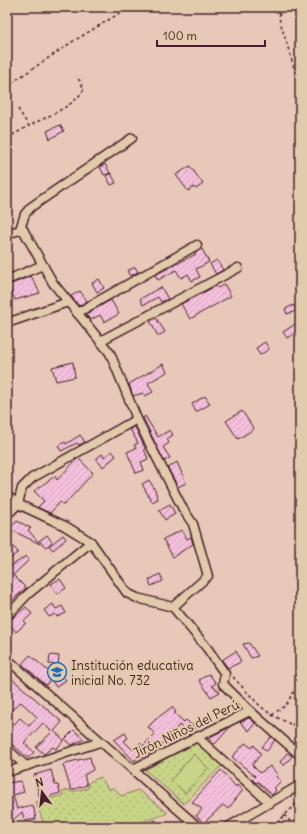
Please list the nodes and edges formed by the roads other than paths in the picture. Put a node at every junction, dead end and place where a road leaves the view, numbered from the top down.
1 (132, 138) dead end
2 (23, 229) junction
3 (7, 234) edge
4 (196, 245) dead end
5 (43, 265) junction
6 (238, 268) dead end
7 (7, 280) edge
8 (68, 302) junction
9 (77, 313) junction
10 (7, 323) edge
11 (100, 341) junction
12 (137, 420) junction
13 (7, 496) edge
14 (18, 504) junction
15 (7, 515) edge
16 (91, 542) junction
17 (173, 607) junction
18 (7, 616) edge
19 (7, 659) edge
20 (250, 711) junction
21 (197, 737) junction
22 (100, 742) junction
23 (7, 749) edge
24 (300, 755) edge
25 (26, 766) junction
26 (133, 769) junction
27 (7, 772) edge
28 (300, 785) edge
29 (270, 803) junction
30 (198, 827) edge
31 (228, 827) edge

1 - 2 street
2 - 3 street
2 - 5 street
4 - 9 street
5 - 7 street
5 - 8 street
6 - 11 street
8 - 9 street
8 - 10 street
9 - 11 street
11 - 12 street
12 - 14 street
12 - 17 street
13 - 14 street
14 - 15 street
14 - 16 street
16 - 17 street
16 - 18 street
17 - 20 street
19 - 22 street
20 - 21 street, Jirón Niños del Perú
20 - 24 street
21 - 26 street, Jirón Niños del Perú
21 - 29 street
22 - 25 street
22 - 26 street
23 - 25 street
25 - 27 street
26 - 30 street
28 - 29 street
29 - 31 street

